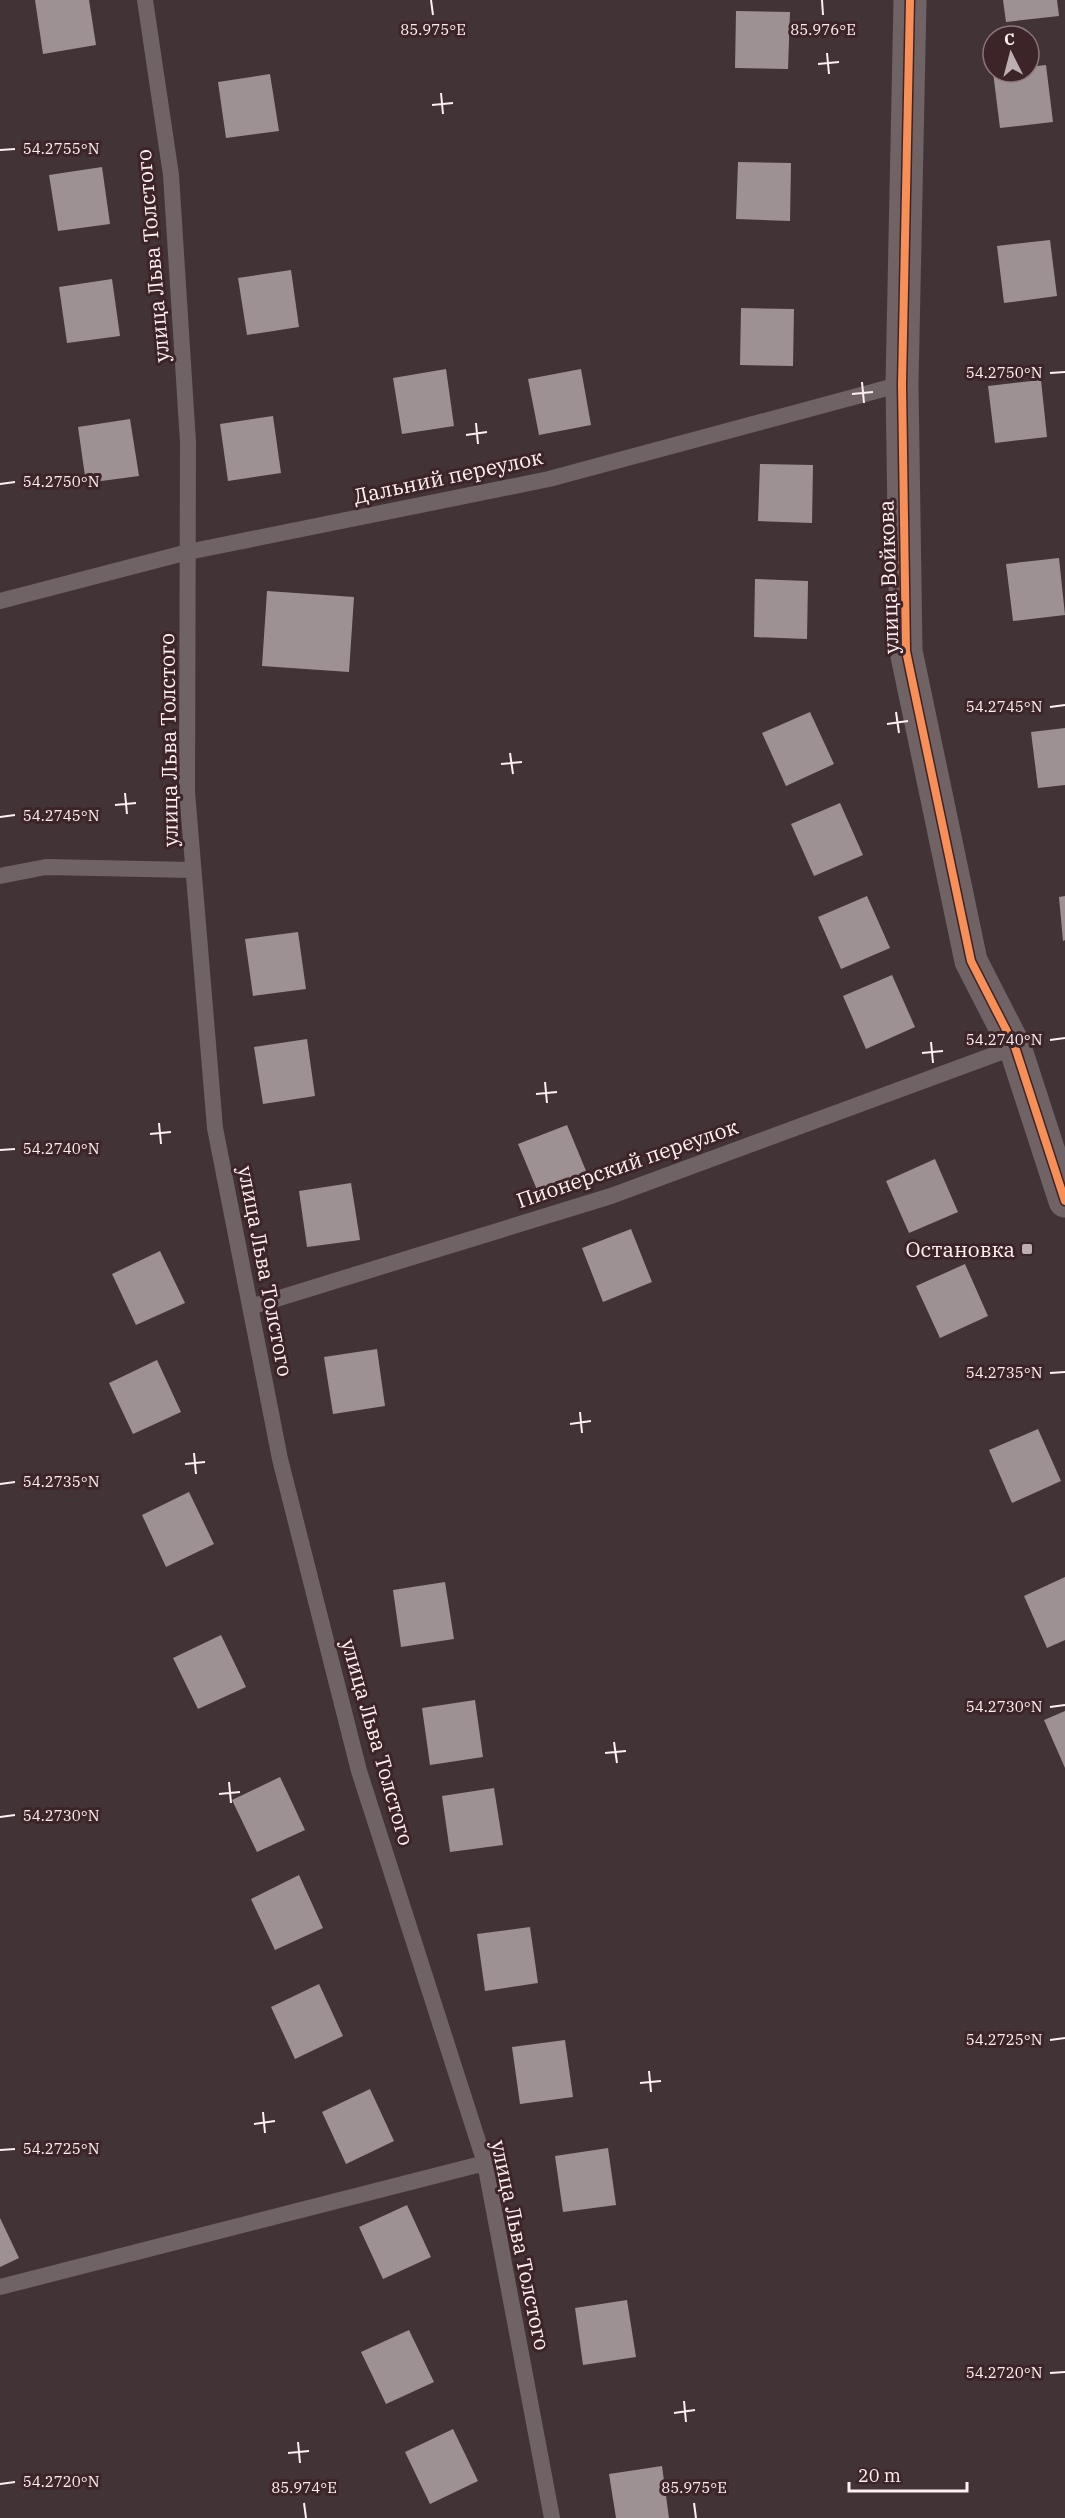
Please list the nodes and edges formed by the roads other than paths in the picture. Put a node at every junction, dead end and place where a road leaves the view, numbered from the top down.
1 (145, 0) edge
2 (910, 0) edge
3 (902, 384) junction
4 (188, 552) junction
5 (0, 601) edge
6 (194, 870) junction
7 (0, 876) edge
8 (1015, 1047) junction
9 (1065, 1201) edge
10 (250, 1307) junction
11 (485, 2163) junction
12 (0, 2287) edge
13 (552, 2518) edge

1 - 4 lane, улица Льва Толстого
2 - 3 street, улица Войкова
3 - 4 lane, Дальний переулок
3 - 8 street, улица Войкова
4 - 5 lane, Дальний переулок
4 - 6 lane, улица Льва Толстого
6 - 7 lane
6 - 10 lane, улица Льва Толстого
8 - 9 street, улица Войкова
8 - 10 lane, Пионерский переулок
10 - 11 lane, улица Льва Толстого
11 - 12 lane
11 - 13 lane, улица Льва Толстого

